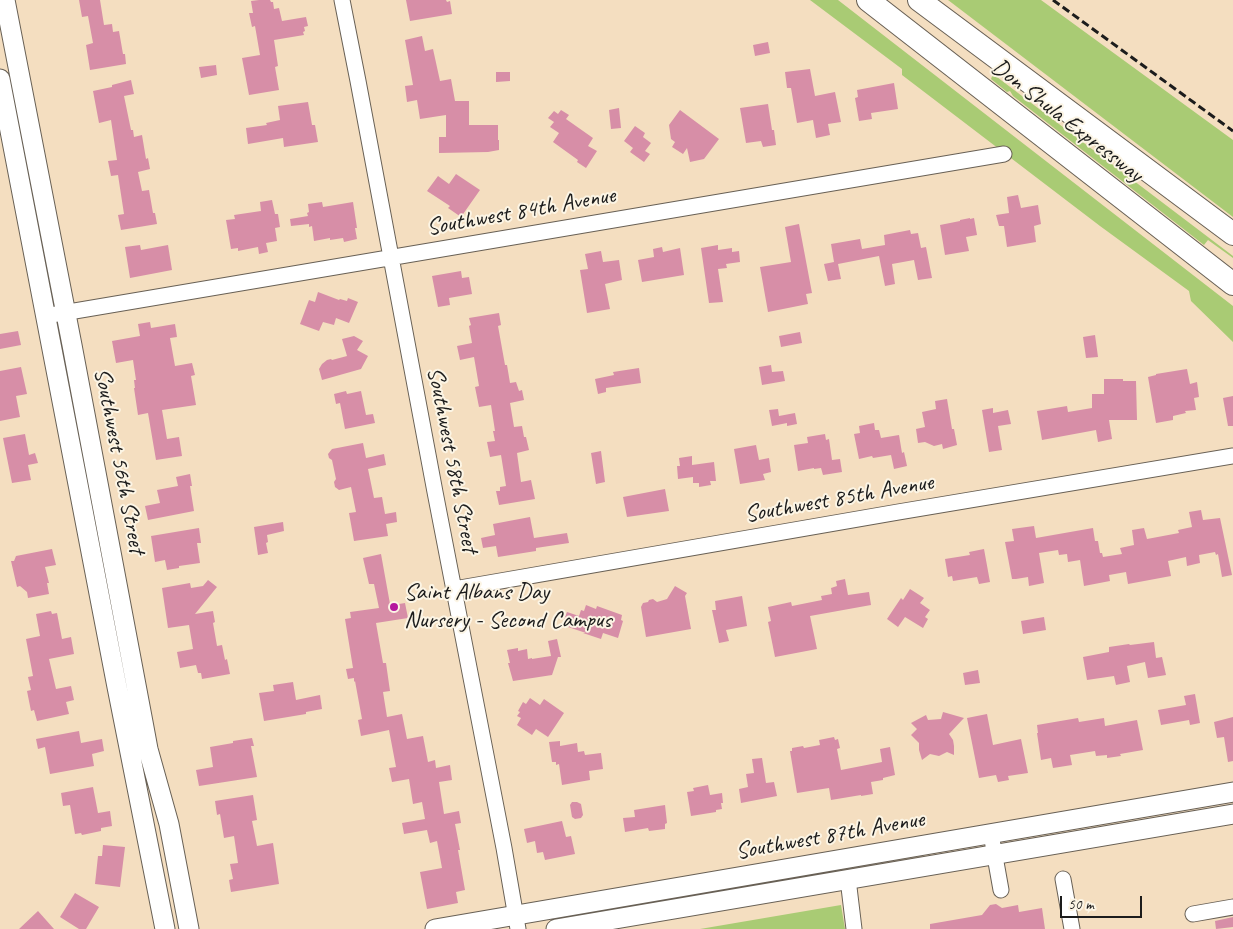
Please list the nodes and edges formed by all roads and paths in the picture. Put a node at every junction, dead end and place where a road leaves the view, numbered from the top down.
1 (5, 0) edge
2 (342, 0) edge
3 (868, 0) edge
4 (919, 0) edge
5 (0, 79) edge
6 (1004, 154) dead end
7 (1233, 234) edge
8 (391, 257) junction
9 (1233, 284) edge
10 (65, 312) junction
11 (45, 316) junction
12 (1233, 456) edge
13 (117, 586) junction
14 (98, 589) junction
15 (454, 589) junction
16 (1233, 792) edge
17 (1126, 810) junction
18 (1233, 814) edge
19 (1130, 831) junction
20 (991, 834) junction
21 (946, 841) junction
22 (995, 854) junction
23 (845, 859) junction
24 (949, 862) junction
25 (794, 868) junction
26 (848, 879) junction
27 (1063, 879) dead end
28 (683, 886) junction
29 (797, 888) junction
30 (1001, 890) dead end
31 (686, 906) junction
32 (1233, 907) edge
33 (1193, 914) dead end
34 (517, 922) edge
35 (166, 929) edge
36 (189, 929) edge
37 (435, 929) edge
38 (556, 929) edge
39 (854, 929) edge
40 (1072, 929) edge

1 - 10 main road, Southwest 56th Street
2 - 8 street, Southwest 58th Street
3 - 9 highway, Don Shula Expressway
4 - 7 highway, Don Shula Expressway
5 - 11 main road, Southwest 56th Street
6 - 8 street, Southwest 84th Avenue
8 - 10 street, Southwest 84th Avenue
8 - 15 street, Southwest 58th Street
10 - 11 street, Southwest 84th Avenue
10 - 13 main road, Southwest 56th Street
11 - 14 main road, Southwest 56th Street
12 - 15 street, Southwest 85th Avenue
13 - 14 main road
13 - 36 main road, Southwest 56th Street
14 - 35 main road, Southwest 56th Street
15 - 34 street, Southwest 58th Street
16 - 17 main road, Southwest 87th Avenue
17 - 19 main road
17 - 20 main road, Southwest 87th Avenue
18 - 19 main road, Southwest 87th Avenue
19 - 22 main road, Southwest 87th Avenue
20 - 21 main road, Southwest 87th Avenue
20 - 22 street
21 - 23 main road, Southwest 87th Avenue
21 - 24 main road
22 - 24 main road, Southwest 87th Avenue
22 - 30 street
23 - 25 main road, Southwest 87th Avenue
23 - 26 main road
24 - 26 main road, Southwest 87th Avenue
25 - 28 main road, Southwest 87th Avenue
25 - 29 main road
26 - 29 main road, Southwest 87th Avenue
26 - 39 street
27 - 40 street
28 - 31 main road
28 - 34 main road, Southwest 87th Avenue
29 - 31 main road, Southwest 87th Avenue
31 - 38 main road, Southwest 87th Avenue
32 - 33 street
34 - 37 main road, Southwest 87th Avenue

